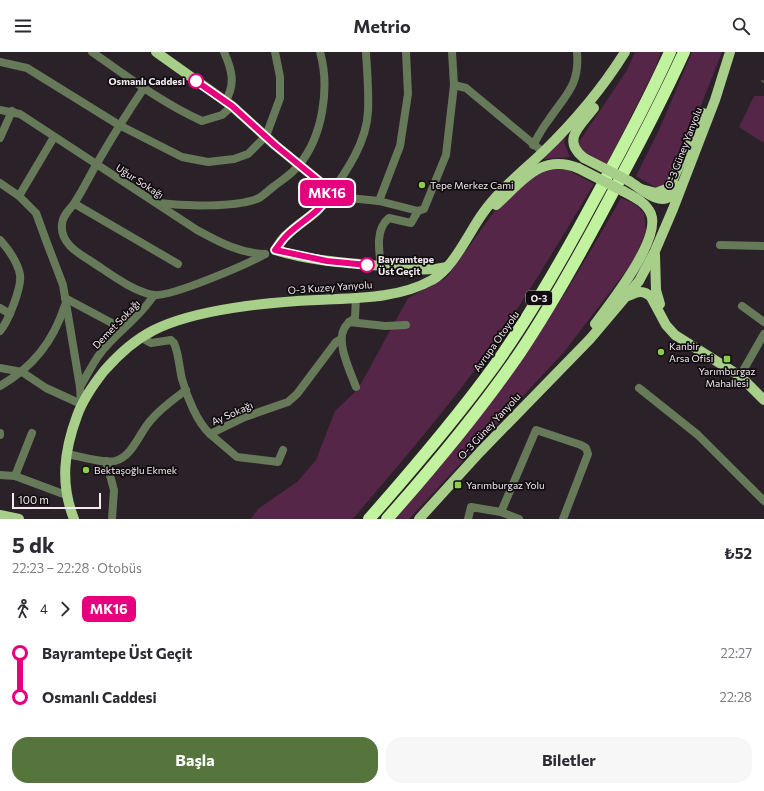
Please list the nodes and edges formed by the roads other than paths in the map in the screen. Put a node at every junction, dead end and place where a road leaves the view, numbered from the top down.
1 (92, 52) edge
2 (156, 52) edge
3 (224, 52) edge
4 (275, 52) edge
5 (320, 52) edge
6 (366, 52) edge
7 (406, 52) edge
8 (452, 52) edge
9 (577, 52) edge
10 (626, 52) edge
11 (670, 52) edge
12 (684, 52) edge
13 (732, 52) edge
14 (168, 55) edge
15 (0, 62) edge
16 (723, 72) junction
17 (454, 85) junction
18 (144, 88) junction
19 (715, 100) junction
20 (229, 104) junction
21 (0, 110) edge
22 (12, 111) junction
23 (119, 125) junction
24 (266, 136) junction
25 (54, 137) junction
26 (0, 138) edge
27 (533, 145) junction
28 (543, 152) junction
29 (96, 165) junction
30 (299, 165) junction
31 (0, 183) edge
32 (641, 189) junction
33 (19, 196) junction
34 (329, 196) junction
35 (379, 201) junction
36 (156, 203) junction
37 (75, 204) junction
38 (421, 210) junction
39 (0, 240) edge
40 (720, 245) dead end
41 (764, 246) edge
42 (655, 251) junction
43 (270, 252) junction
44 (454, 258) junction
45 (178, 264) dead end
46 (381, 266) junction
47 (446, 267) junction
48 (412, 269) junction
49 (428, 282) junction
50 (154, 295) junction
51 (626, 297) junction
52 (356, 298) junction
53 (65, 300) junction
54 (742, 306) dead end
55 (0, 308) edge
56 (10, 314) junction
57 (349, 322) junction
58 (764, 322) edge
59 (406, 325) dead end
60 (666, 325) junction
61 (123, 329) junction
62 (0, 331) edge
63 (764, 334) edge
64 (142, 338) junction
65 (342, 339) junction
66 (578, 351) junction
67 (0, 368) edge
68 (22, 372) junction
69 (740, 376) junction
70 (0, 386) edge
71 (80, 387) junction
72 (356, 387) dead end
73 (639, 388) dead end
74 (186, 390) junction
75 (764, 400) edge
76 (81, 404) junction
77 (32, 433) dead end
78 (210, 434) junction
79 (283, 450) dead end
80 (67, 454) junction
81 (106, 462) junction
82 (0, 475) edge
83 (15, 476) junction
84 (66, 495) junction
85 (764, 501) edge
86 (501, 512) junction
87 (1, 516) edge
88 (19, 519) edge
89 (74, 519) edge
90 (112, 519) edge
91 (369, 519) edge
92 (387, 519) edge
93 (419, 519) edge
94 (468, 519) edge
95 (518, 519) edge
96 (562, 519) edge

1 - 18 street
2 - 14 main road
3 - 20 street
4 - 24 street
5 - 30 street
6 - 34 street
7 - 35 street
8 - 17 street
9 - 27 street
10 - 28 main road, O-3 Kuzey Yanyolu
10 - 32 main road, bridge
11 - 91 highway, Avrupa Otoyolu / O-3
12 - 92 highway, O-3
13 - 16 main road, O-3 Güney Yanyolu
14 - 20 main road
15 - 23 street
16 - 19 main road, O-3 Güney Yanyolu
16 - 32 main road
17 - 27 street
17 - 38 street
18 - 20 street
18 - 23 street
19 - 32 main road
19 - 42 main road, O-3 Güney Yanyolu
20 - 24 main road
21 - 22 street, Uğur Sokağı
22 - 25 street, Uğur Sokağı
22 - 26 street
23 - 24 street
23 - 29 street
24 - 30 main road
25 - 29 street, Uğur Sokağı
25 - 33 street
27 - 28 street
28 - 44 main road, O-3 Kuzey Yanyolu
29 - 36 street, Uğur Sokağı
29 - 37 street
30 - 34 main road
30 - 36 street
31 - 33 street
33 - 53 street
34 - 35 street
34 - 43 main road
35 - 38 street
36 - 43 street, Uğur Sokağı
37 - 45 street
37 - 50 street
38 - 46 street
39 - 56 street
40 - 41 street
42 - 51 main road, O-3 Güney Yanyolu
42 - 60 main road
43 - 46 main road
43 - 50 street
44 - 47 main road, O-3 Kuzey Yanyolu
44 - 66 main road, bridge
46 - 48 main road
47 - 48 main road
47 - 49 main road, O-3 Kuzey Yanyolu
48 - 49 main road
49 - 52 main road, O-3 Kuzey Yanyolu
50 - 61 street, Demet Sokağı
51 - 60 main road
51 - 66 main road, O-3 Güney Yanyolu
52 - 57 street
52 - 64 main road, O-3 Kuzey Yanyolu
53 - 61 street
53 - 68 street
53 - 71 street
54 - 58 street
55 - 56 street
56 - 62 street
57 - 59 street
57 - 65 street
60 - 69 main road
61 - 71 street, Demet Sokağı
63 - 69 street
64 - 74 street, Ay Sokağı
64 - 76 main road, O-3 Kuzey Yanyolu
65 - 72 street
65 - 78 street, Ay Sokağı
66 - 93 main road, O-3 Güney Yanyolu
67 - 68 street
68 - 70 street
68 - 76 street
69 - 75 main road
71 - 76 street
73 - 85 street
74 - 78 street, Ay Sokağı
74 - 81 street
76 - 80 main road, O-3 Kuzey Yanyolu
77 - 83 street
78 - 79 street
80 - 81 street
80 - 84 main road, O-3 Kuzey Yanyolu
81 - 90 street
82 - 83 street
83 - 84 street
84 - 89 main road, O-3 Kuzey Yanyolu
86 - 94 street
86 - 95 street
86 - 96 street
87 - 88 main road

